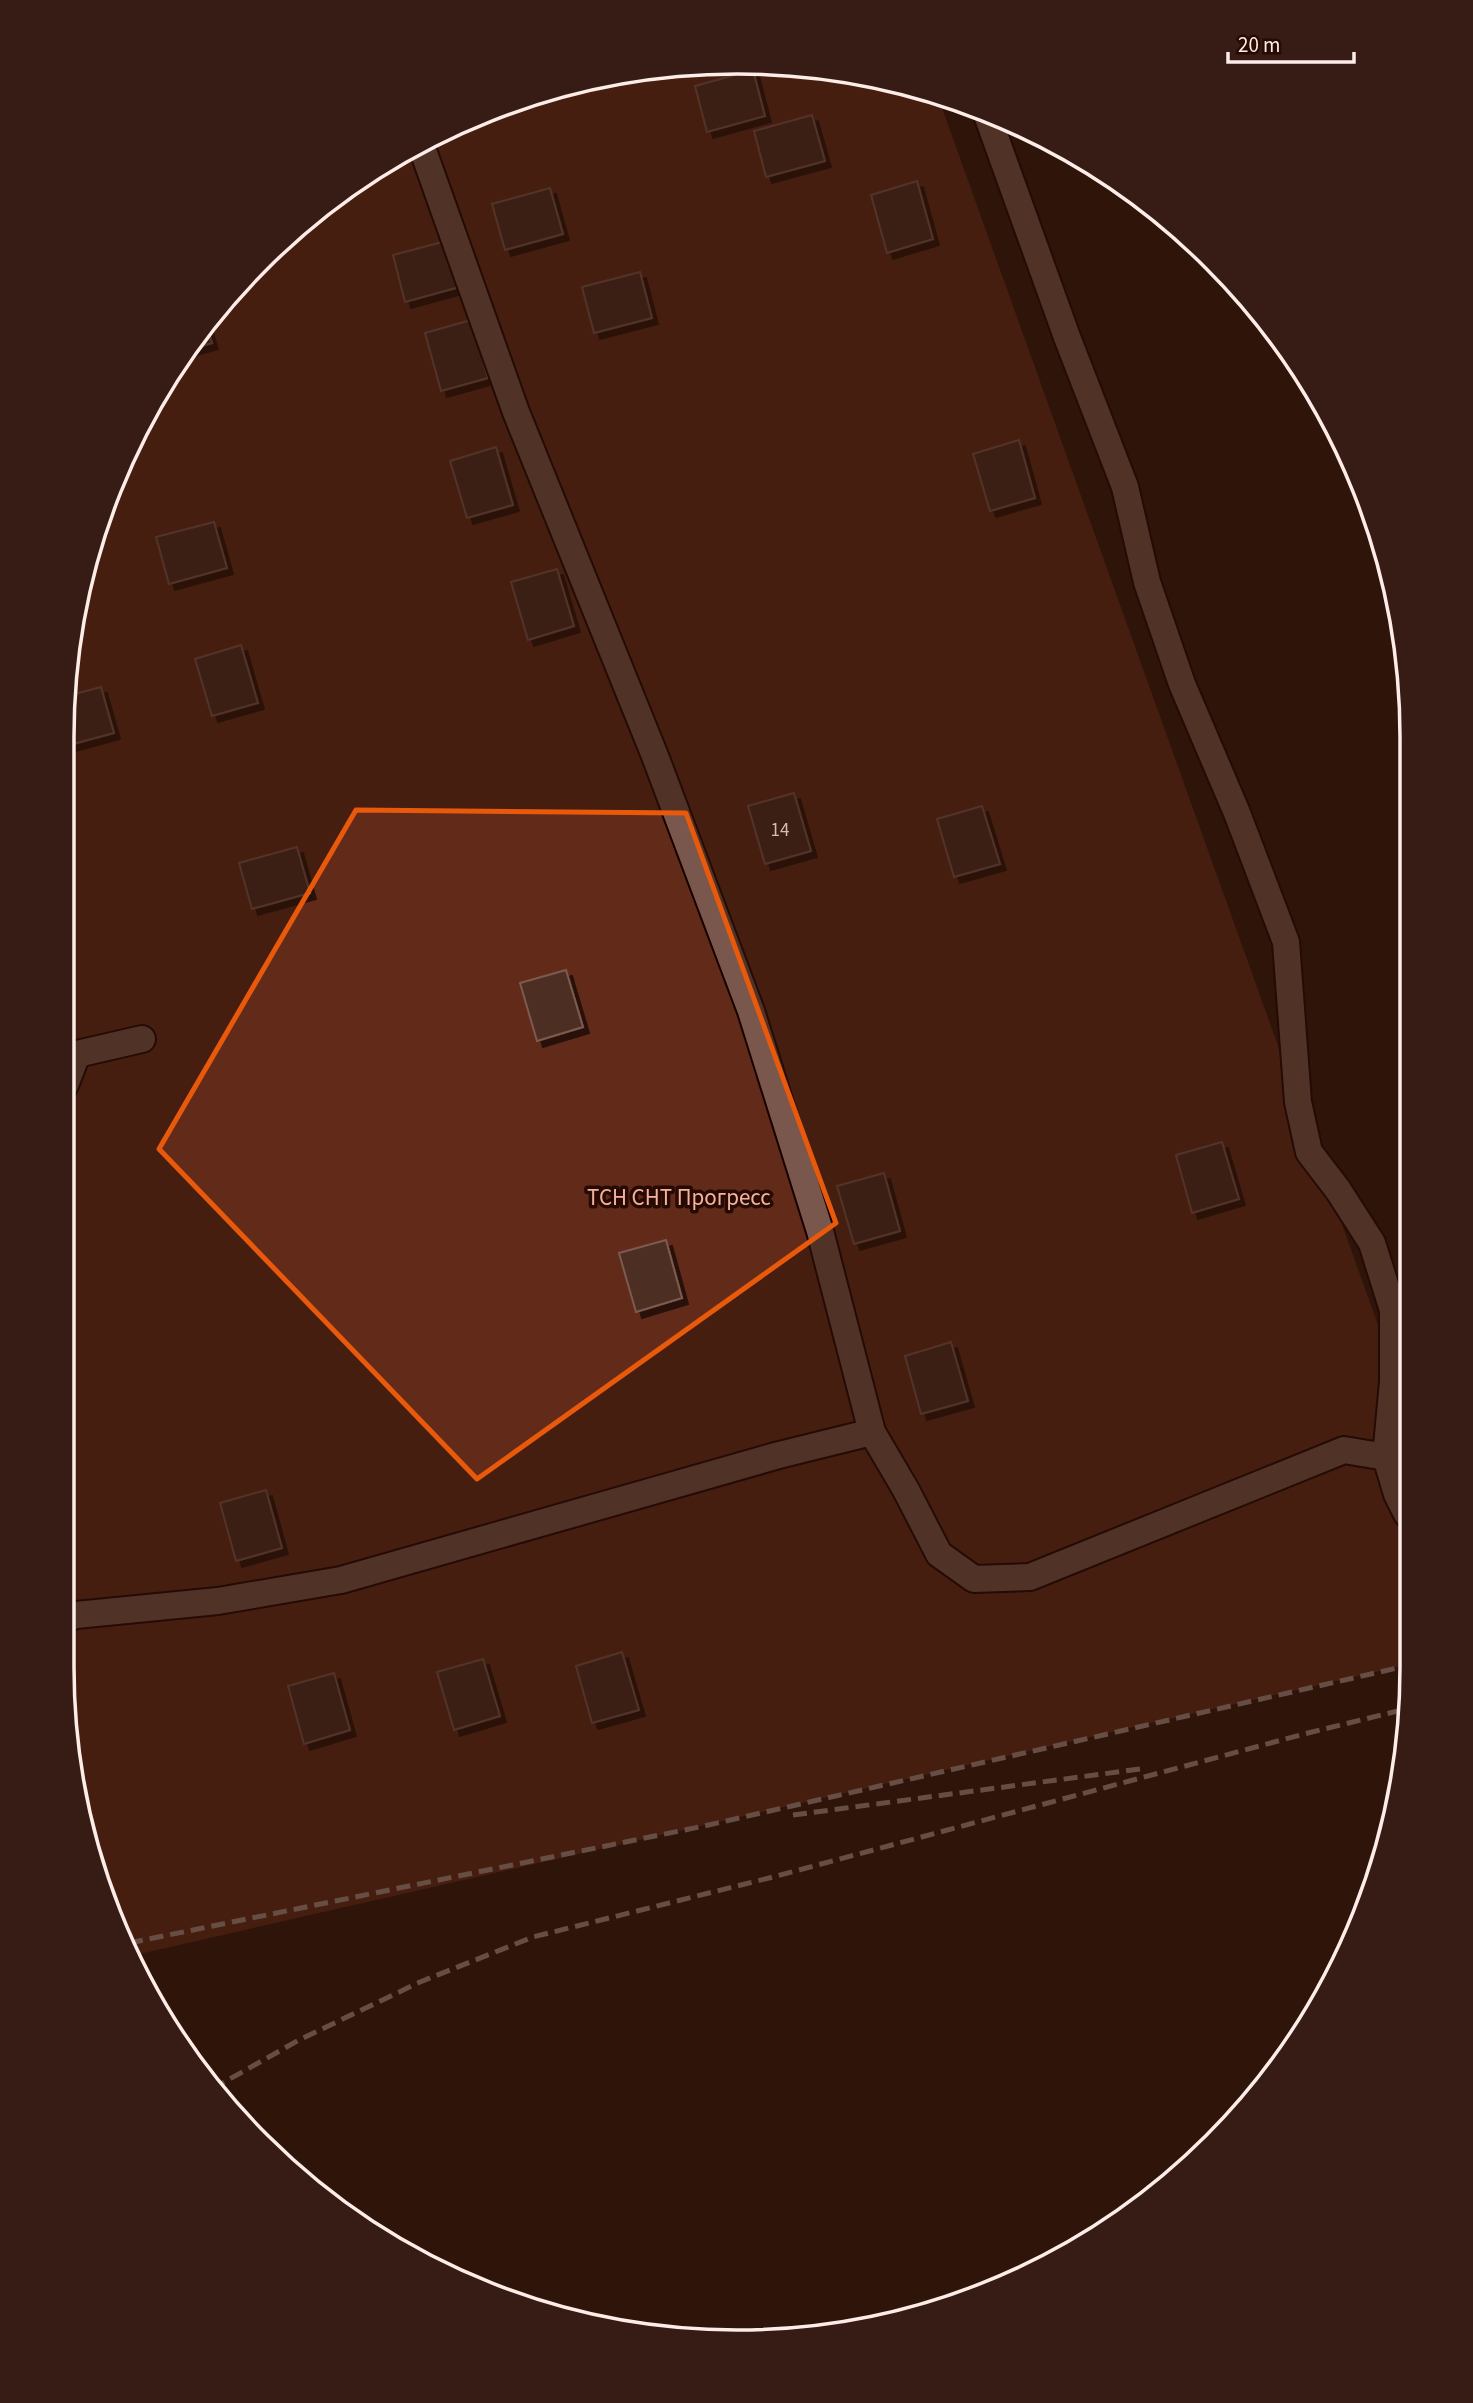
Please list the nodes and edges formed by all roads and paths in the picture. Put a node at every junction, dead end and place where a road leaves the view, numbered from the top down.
1 (990, 124) edge
2 (424, 152) edge
3 (142, 1039) dead end
4 (74, 1062) edge
5 (872, 1432) junction
6 (1386, 1457) junction
7 (1400, 1500) edge
8 (74, 1616) edge

1 - 6 lane
2 - 5 lane
3 - 4 lane
5 - 6 lane
5 - 8 lane
6 - 7 lane

